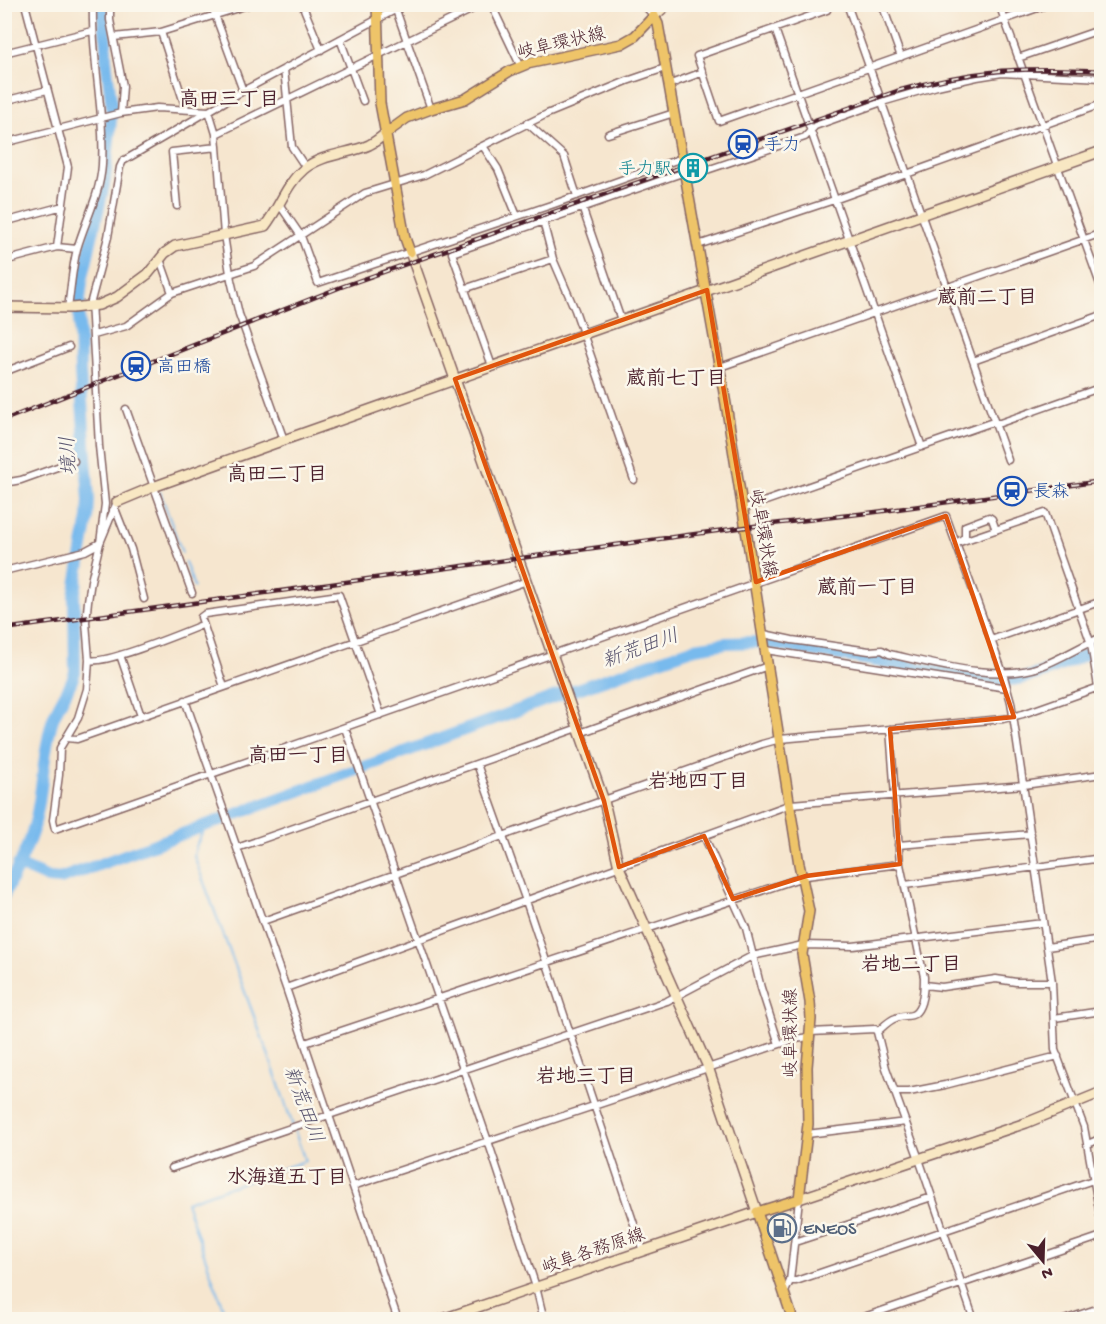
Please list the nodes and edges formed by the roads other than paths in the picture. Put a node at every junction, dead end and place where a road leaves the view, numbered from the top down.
1 (25, 4) edge
2 (93, 4) edge
3 (110, 4) edge
4 (211, 4) edge
5 (251, 4) edge
6 (302, 4) edge
7 (377, 4) edge
8 (406, 4) edge
9 (483, 4) edge
10 (491, 4) edge
11 (643, 4) edge
12 (668, 4) edge
13 (847, 4) edge
14 (882, 4) edge
15 (999, 4) edge
16 (1049, 4) edge
17 (396, 10) junction
18 (826, 10) dead end
19 (215, 16) junction
20 (654, 16) junction
21 (377, 19) junction
22 (1005, 20) junction
23 (775, 29) junction
24 (1101, 29) edge
25 (92, 31) junction
26 (161, 32) junction
27 (114, 37) junction
28 (340, 39) junction
29 (407, 42) junction
30 (35, 45) junction
31 (321, 50) junction
32 (4, 53) edge
33 (378, 55) junction
34 (901, 57) junction
35 (1018, 58) junction
36 (521, 67) junction
37 (351, 68) junction
38 (665, 68) junction
39 (284, 69) junction
40 (869, 69) junction
41 (703, 72) junction
42 (1024, 74) junction
43 (1101, 78) edge
44 (668, 85) junction
45 (47, 90) junction
46 (243, 91) junction
47 (796, 93) junction
48 (286, 100) junction
49 (4, 101) edge
50 (363, 101) dead end
51 (882, 102) junction
52 (1101, 104) edge
53 (186, 109) junction
54 (430, 109) junction
55 (210, 111) junction
56 (121, 113) junction
57 (674, 113) junction
58 (103, 117) junction
59 (527, 123) junction
60 (1043, 125) junction
61 (58, 129) junction
62 (810, 132) junction
63 (216, 134) junction
64 (385, 134) junction
65 (608, 134) dead end
66 (4, 143) edge
67 (483, 146) junction
68 (217, 147) junction
69 (1101, 151) edge
70 (682, 158) junction
71 (1058, 166) junction
72 (306, 168) junction
73 (906, 173) junction
74 (685, 174) junction
75 (394, 185) junction
76 (578, 196) junction
77 (834, 200) junction
78 (279, 204) junction
79 (63, 206) junction
80 (177, 206) dead end
81 (582, 207) junction
82 (921, 215) junction
83 (517, 216) junction
84 (543, 221) junction
85 (4, 222) edge
86 (1101, 233) edge
87 (224, 235) junction
88 (301, 236) junction
89 (1084, 239) junction
90 (849, 240) junction
91 (698, 245) junction
92 (57, 247) junction
93 (77, 249) junction
94 (410, 252) junction
95 (553, 259) junction
96 (160, 260) junction
97 (4, 261) edge
98 (230, 275) junction
99 (947, 287) junction
100 (464, 289) junction
101 (707, 290) junction
102 (1101, 290) edge
103 (172, 293) junction
104 (4, 307) edge
105 (70, 308) junction
106 (90, 308) junction
107 (875, 312) junction
108 (1101, 315) edge
109 (621, 320) junction
110 (583, 334) junction
111 (94, 335) junction
112 (69, 347) dead end
113 (973, 361) junction
114 (492, 366) junction
115 (720, 367) junction
116 (4, 372) edge
117 (455, 379) junction
118 (1101, 387) edge
119 (126, 409) dead end
120 (995, 423) junction
121 (284, 440) junction
122 (922, 447) junction
123 (1008, 460) dead end
124 (74, 461) dead end
125 (634, 480) dead end
126 (4, 483) edge
127 (153, 487) junction
128 (115, 506) junction
129 (743, 509) junction
130 (996, 530) junction
131 (957, 543) junction
132 (97, 545) junction
133 (4, 571) edge
134 (527, 581) junction
135 (756, 582) junction
136 (192, 593) dead end
137 (144, 599) dead end
138 (1101, 601) edge
139 (1079, 609) junction
140 (202, 625) junction
141 (764, 634) junction
142 (1101, 637) edge
143 (991, 640) junction
144 (355, 642) junction
145 (1091, 643) junction
146 (766, 650) junction
147 (120, 655) junction
148 (552, 655) junction
149 (89, 660) junction
150 (768, 666) junction
151 (1002, 672) junction
152 (1007, 686) junction
153 (224, 687) junction
154 (1100, 687) edge
155 (185, 700) junction
156 (1101, 711) edge
157 (381, 715) junction
158 (141, 716) junction
159 (1014, 717) junction
160 (345, 728) junction
161 (890, 729) junction
162 (579, 730) junction
163 (67, 738) junction
164 (780, 739) junction
165 (477, 764) junction
166 (1101, 774) edge
167 (211, 775) junction
168 (1024, 785) junction
169 (895, 796) junction
170 (370, 801) junction
171 (604, 801) junction
172 (791, 804) junction
173 (1030, 834) junction
174 (504, 836) junction
175 (704, 836) junction
176 (898, 845) junction
177 (237, 848) junction
178 (1101, 858) edge
179 (900, 864) junction
180 (619, 867) junction
181 (1035, 867) junction
182 (396, 875) junction
183 (802, 878) junction
184 (904, 885) junction
185 (733, 899) junction
186 (526, 901) junction
187 (263, 921) junction
188 (1043, 923) junction
189 (646, 929) junction
190 (916, 939) junction
191 (1101, 939) edge
192 (419, 940) junction
193 (803, 945) junction
194 (1047, 946) junction
195 (752, 956) junction
196 (547, 962) junction
197 (1052, 982) junction
198 (924, 985) junction
199 (286, 988) junction
200 (677, 997) junction
201 (439, 998) junction
202 (1101, 1011) edge
203 (1054, 1018) junction
204 (877, 1032) junction
205 (570, 1034) junction
206 (810, 1034) junction
207 (305, 1043) junction
208 (779, 1044) junction
209 (1058, 1056) junction
210 (708, 1067) junction
211 (464, 1070) junction
212 (896, 1092) junction
213 (1101, 1092) edge
214 (1077, 1103) junction
215 (594, 1106) junction
216 (329, 1114) junction
217 (906, 1122) junction
218 (807, 1134) junction
219 (1101, 1138) edge
220 (488, 1141) junction
221 (1088, 1144) junction
222 (919, 1158) junction
223 (172, 1168) dead end
224 (1098, 1178) edge
225 (354, 1186) junction
226 (932, 1197) junction
227 (799, 1199) junction
228 (757, 1212) junction
229 (1101, 1226) edge
230 (944, 1231) junction
231 (1101, 1236) edge
232 (795, 1242) junction
233 (643, 1251) junction
234 (790, 1281) junction
235 (961, 1284) junction
236 (536, 1287) junction
237 (784, 1295) junction
238 (1101, 1307) edge
239 (626, 1316) dead end
240 (398, 1320) edge
241 (440, 1320) edge
242 (544, 1320) edge
243 (615, 1320) edge
244 (793, 1320) edge
245 (855, 1320) edge
246 (974, 1320) edge
247 (1064, 1320) edge

1 - 30 street
2 - 25 street
3 - 27 street
4 - 19 street
5 - 19 street
6 - 31 street
7 - 21 main road
8 - 17 street
9 - 29 street
10 - 36 street
11 - 20 street
12 - 20 street
13 - 40 street
14 - 34 street
15 - 22 street
16 - 22 street
17 - 21 street
17 - 29 street
18 - 23 street
19 - 26 street
19 - 46 street
20 - 36 main road, 岐阜環状線
20 - 38 main road, 岐阜環状線
21 - 28 street
21 - 33 main road
22 - 34 street
22 - 35 street
23 - 41 street
23 - 47 street
24 - 35 street
25 - 30 street
25 - 58 street
26 - 27 street
26 - 53 street
27 - 56 street
28 - 31 street
28 - 37 street
29 - 33 street
29 - 54 street
30 - 32 street
30 - 45 street
31 - 39 street
33 - 37 street
33 - 64 main road
34 - 40 street
35 - 42 street
36 - 54 main road, 岐阜環状線
37 - 48 street
37 - 50 street
38 - 44 main road, 岐阜環状線
38 - 59 street
39 - 46 street
39 - 48 street
40 - 47 street
40 - 51 street
41 - 44 street
41 - 47 street
42 - 43 street
42 - 51 street
42 - 60 street
44 - 57 main road, 岐阜環状線
45 - 49 street
45 - 61 street
46 - 55 street
47 - 62 street
48 - 63 street
48 - 72 street
51 - 62 street
51 - 73 street
52 - 60 street
53 - 55 street
53 - 56 street
54 - 64 main road, 岐阜環状線
55 - 63 street
55 - 106 street
56 - 58 street
57 - 65 street
57 - 70 main road, 岐阜環状線
58 - 61 street
58 - 93 street
59 - 67 street
59 - 76 street
60 - 71 street
60 - 73 street
61 - 66 street
61 - 79 street
62 - 74 street
62 - 77 street
63 - 68 street
64 - 72 street
64 - 75 main road
67 - 75 street
67 - 83 street
68 - 80 street
68 - 87 street
69 - 71 street
70 - 74 main road, 岐阜環状線
70 - 76 street
71 - 82 street
71 - 89 street
72 - 78 street
73 - 77 street
73 - 82 street
74 - 81 street
74 - 91 main road, 岐阜環状線
75 - 88 street
75 - 94 main road
76 - 83 street
77 - 90 street
77 - 91 street
78 - 87 street
78 - 88 street
79 - 85 street
79 - 92 street
81 - 84 street
81 - 109 street
82 - 90 street
82 - 99 street
83 - 94 street
84 - 95 street
84 - 100 street
86 - 89 street
87 - 96 street
87 - 98 street
88 - 94 street
88 - 98 street
89 - 99 street
89 - 102 street
90 - 101 street
90 - 107 street
91 - 101 main road, 岐阜環状線
92 - 93 street
92 - 97 street
93 - 105 street
94 - 117 street
95 - 100 street
95 - 110 street
96 - 103 street
96 - 106 street
98 - 103 street
98 - 121 street
99 - 107 street
99 - 113 street
100 - 114 street
101 - 109 street
101 - 115 main road, 岐阜環状線
103 - 111 street
104 - 105 street
105 - 106 street
106 - 111 street
107 - 115 street
107 - 122 street
108 - 113 street
109 - 110 street
110 - 114 street
110 - 125 street
111 - 132 street
112 - 116 street
113 - 120 street
114 - 117 street
115 - 129 main road, 岐阜環状線
117 - 121 street
117 - 134 street
118 - 120 street
119 - 127 street
120 - 122 street
120 - 123 street
121 - 127 street
122 - 129 street
124 - 126 street
127 - 128 street
127 - 136 street
128 - 132 street
128 - 137 street
129 - 135 main road, 岐阜環状線
130 - 131 street
130 - 131 street
130 - 139 street
131 - 135 street
131 - 143 street
132 - 133 street
132 - 149 street
134 - 144 street
134 - 148 street
135 - 141 main road, 岐阜環状線
135 - 148 street
138 - 139 street
139 - 143 street
139 - 145 street
140 - 144 street
140 - 147 street
140 - 153 street
141 - 146 main road, 岐阜環状線
141 - 151 street
142 - 145 street
143 - 151 street
144 - 153 street
144 - 157 street
145 - 151 street
145 - 154 street
146 - 150 main road, 岐阜環状線
146 - 152 street
147 - 149 street
147 - 158 street
148 - 157 street
148 - 162 street
149 - 163 street
150 - 162 street
150 - 164 main road, 岐阜環状線
151 - 152 street
152 - 159 street
153 - 155 street
154 - 156 street
154 - 159 street
155 - 158 street
155 - 167 street
157 - 160 street
158 - 163 street
159 - 161 street
159 - 168 street
160 - 167 street
160 - 170 street
161 - 164 street
161 - 169 street
162 - 165 street
162 - 171 street
163 - 167 street
164 - 171 street
164 - 172 main road, 岐阜環状線
165 - 170 street
165 - 174 street
166 - 168 street
167 - 177 street
168 - 169 street
168 - 173 street
169 - 172 street
169 - 176 street
170 - 177 street
170 - 182 street
171 - 174 street
171 - 180 street
172 - 175 street
172 - 183 main road, 岐阜環状線
173 - 176 street
173 - 181 street
174 - 182 street
174 - 186 street
175 - 180 street
175 - 185 street
176 - 179 street
177 - 187 street
178 - 181 street
179 - 183 street
179 - 184 street
180 - 186 street
180 - 189 street
181 - 184 street
181 - 188 street
182 - 187 street
182 - 192 street
183 - 185 street
183 - 193 main road, 岐阜環状線
184 - 190 street
185 - 189 street
185 - 195 street
186 - 192 street
186 - 196 street
187 - 199 street
188 - 190 street
188 - 194 street
189 - 196 street
189 - 200 street
190 - 193 street
190 - 198 street
191 - 194 street
192 - 199 street
192 - 201 street
193 - 195 street
193 - 206 main road, 岐阜環状線
194 - 197 street
195 - 200 street
195 - 208 street
196 - 201 street
196 - 205 street
197 - 198 street
197 - 203 street
198 - 204 street
199 - 207 street
200 - 205 street
200 - 210 street
201 - 207 street
201 - 211 street
202 - 203 street
203 - 209 street
204 - 206 street
204 - 212 street
205 - 211 street
205 - 215 street
206 - 208 street
206 - 218 main road, 岐阜環状線
207 - 216 street
208 - 210 street
209 - 212 street
209 - 214 street
210 - 215 street
210 - 228 street
211 - 216 street
211 - 220 street
212 - 217 street
213 - 214 street
214 - 221 street
214 - 222 street
215 - 220 street
215 - 233 street
216 - 223 street
216 - 225 street
217 - 218 street
217 - 222 street
218 - 227 main road, 岐阜環状線
219 - 221 street
220 - 225 street
220 - 236 street
221 - 224 street
222 - 226 street
222 - 227 street
224 - 229 street
224 - 230 street
225 - 240 street
226 - 230 street
226 - 232 street
227 - 228 main road
227 - 232 street
228 - 233 street, 岐阜各務原線
228 - 237 main road
230 - 234 street
230 - 235 street
231 - 235 street
232 - 234 street
233 - 236 street, 岐阜各務原線
234 - 237 street
235 - 245 street
235 - 246 street
236 - 241 street, 岐阜各務原線
236 - 242 street
237 - 244 main road
238 - 247 street
239 - 243 street

